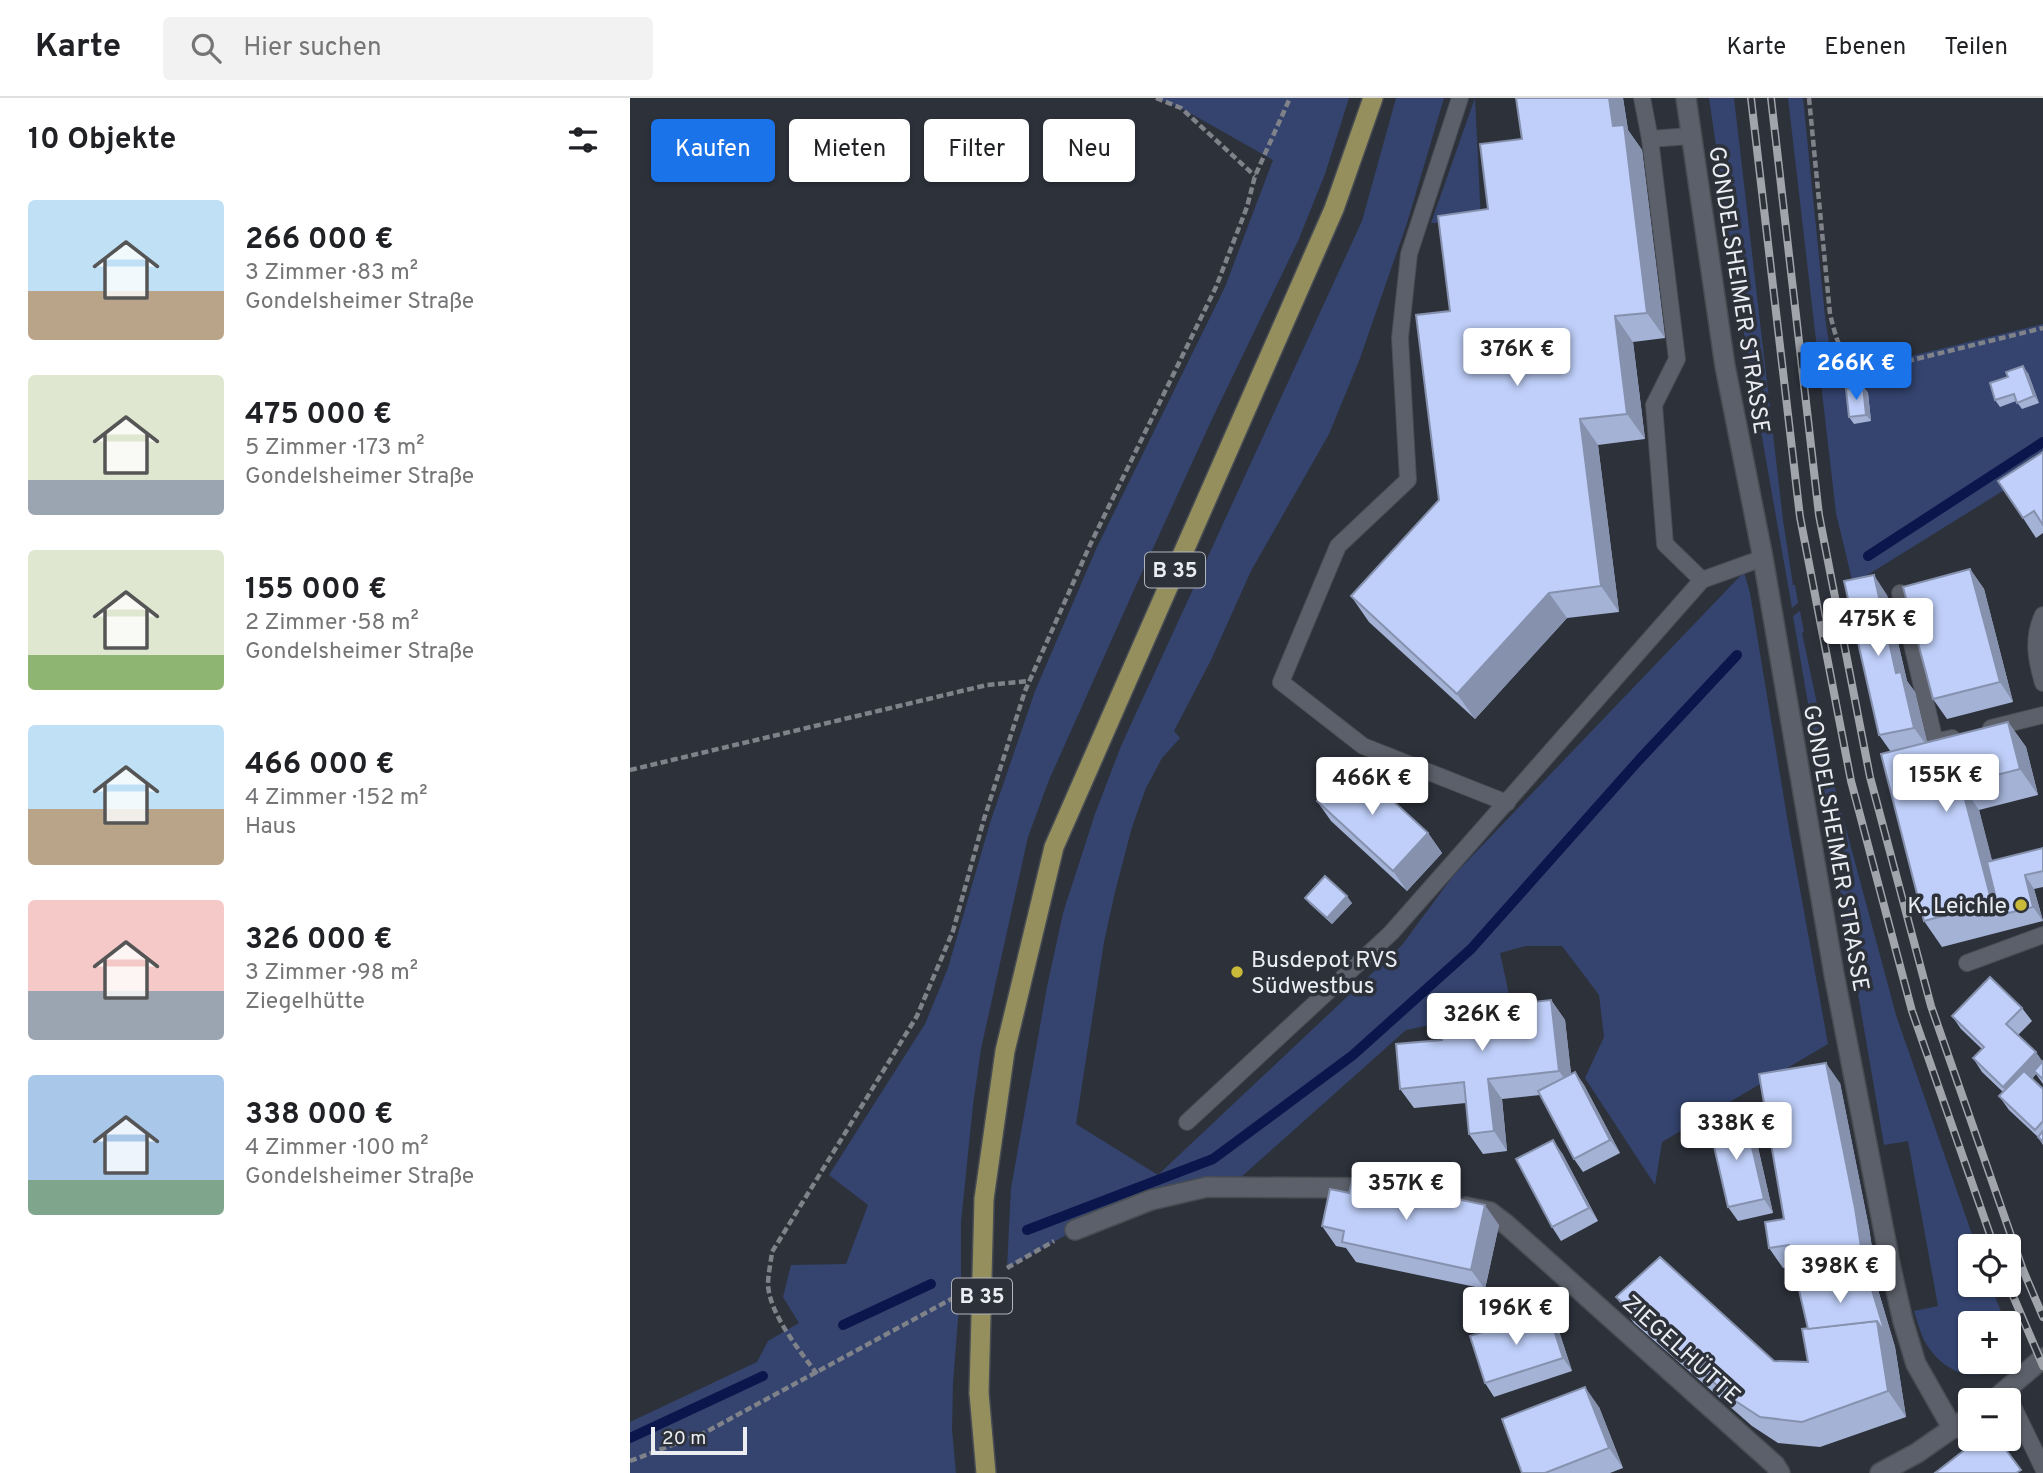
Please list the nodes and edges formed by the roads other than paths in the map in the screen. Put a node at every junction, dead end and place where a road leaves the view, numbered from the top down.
1 (1373, 98) edge
2 (1460, 98) edge
3 (1642, 98) edge
4 (1686, 98) edge
5 (1690, 136) junction
6 (1650, 139) junction
7 (1763, 558) junction
8 (1702, 580) junction
9 (1900, 593) dead end
10 (2043, 615) edge
11 (2043, 683) edge
12 (2043, 715) edge
13 (1507, 803) junction
14 (2043, 935) edge
15 (1967, 963) dead end
16 (1187, 1122) dead end
17 (1394, 1192) edge
18 (1449, 1203) edge
19 (1075, 1230) road end
20 (2043, 1359) edge
21 (2009, 1388) edge
22 (1958, 1425) edge
23 (1953, 1429) junction
24 (2021, 1431) edge
25 (2043, 1468) edge
26 (986, 1473) edge
27 (1780, 1473) edge
28 (1880, 1473) edge

1 - 26 main road, B 35, bridge
2 - 13 lane
3 - 6 lane
4 - 5 street, GONDELSHEIMER STRASSE
5 - 6 lane
5 - 7 street, GONDELSHEIMER STRASSE
6 - 8 lane
7 - 8 lane
7 - 23 street, GONDELSHEIMER STRASSE
8 - 13 lane
9 - 12 lane
10 - 11 lane
13 - 16 lane
14 - 15 lane
17 - 19 street
18 - 27 street, ZIEGELHÜTTE
20 - 21 street
22 - 23 street
23 - 28 street
24 - 25 lane

